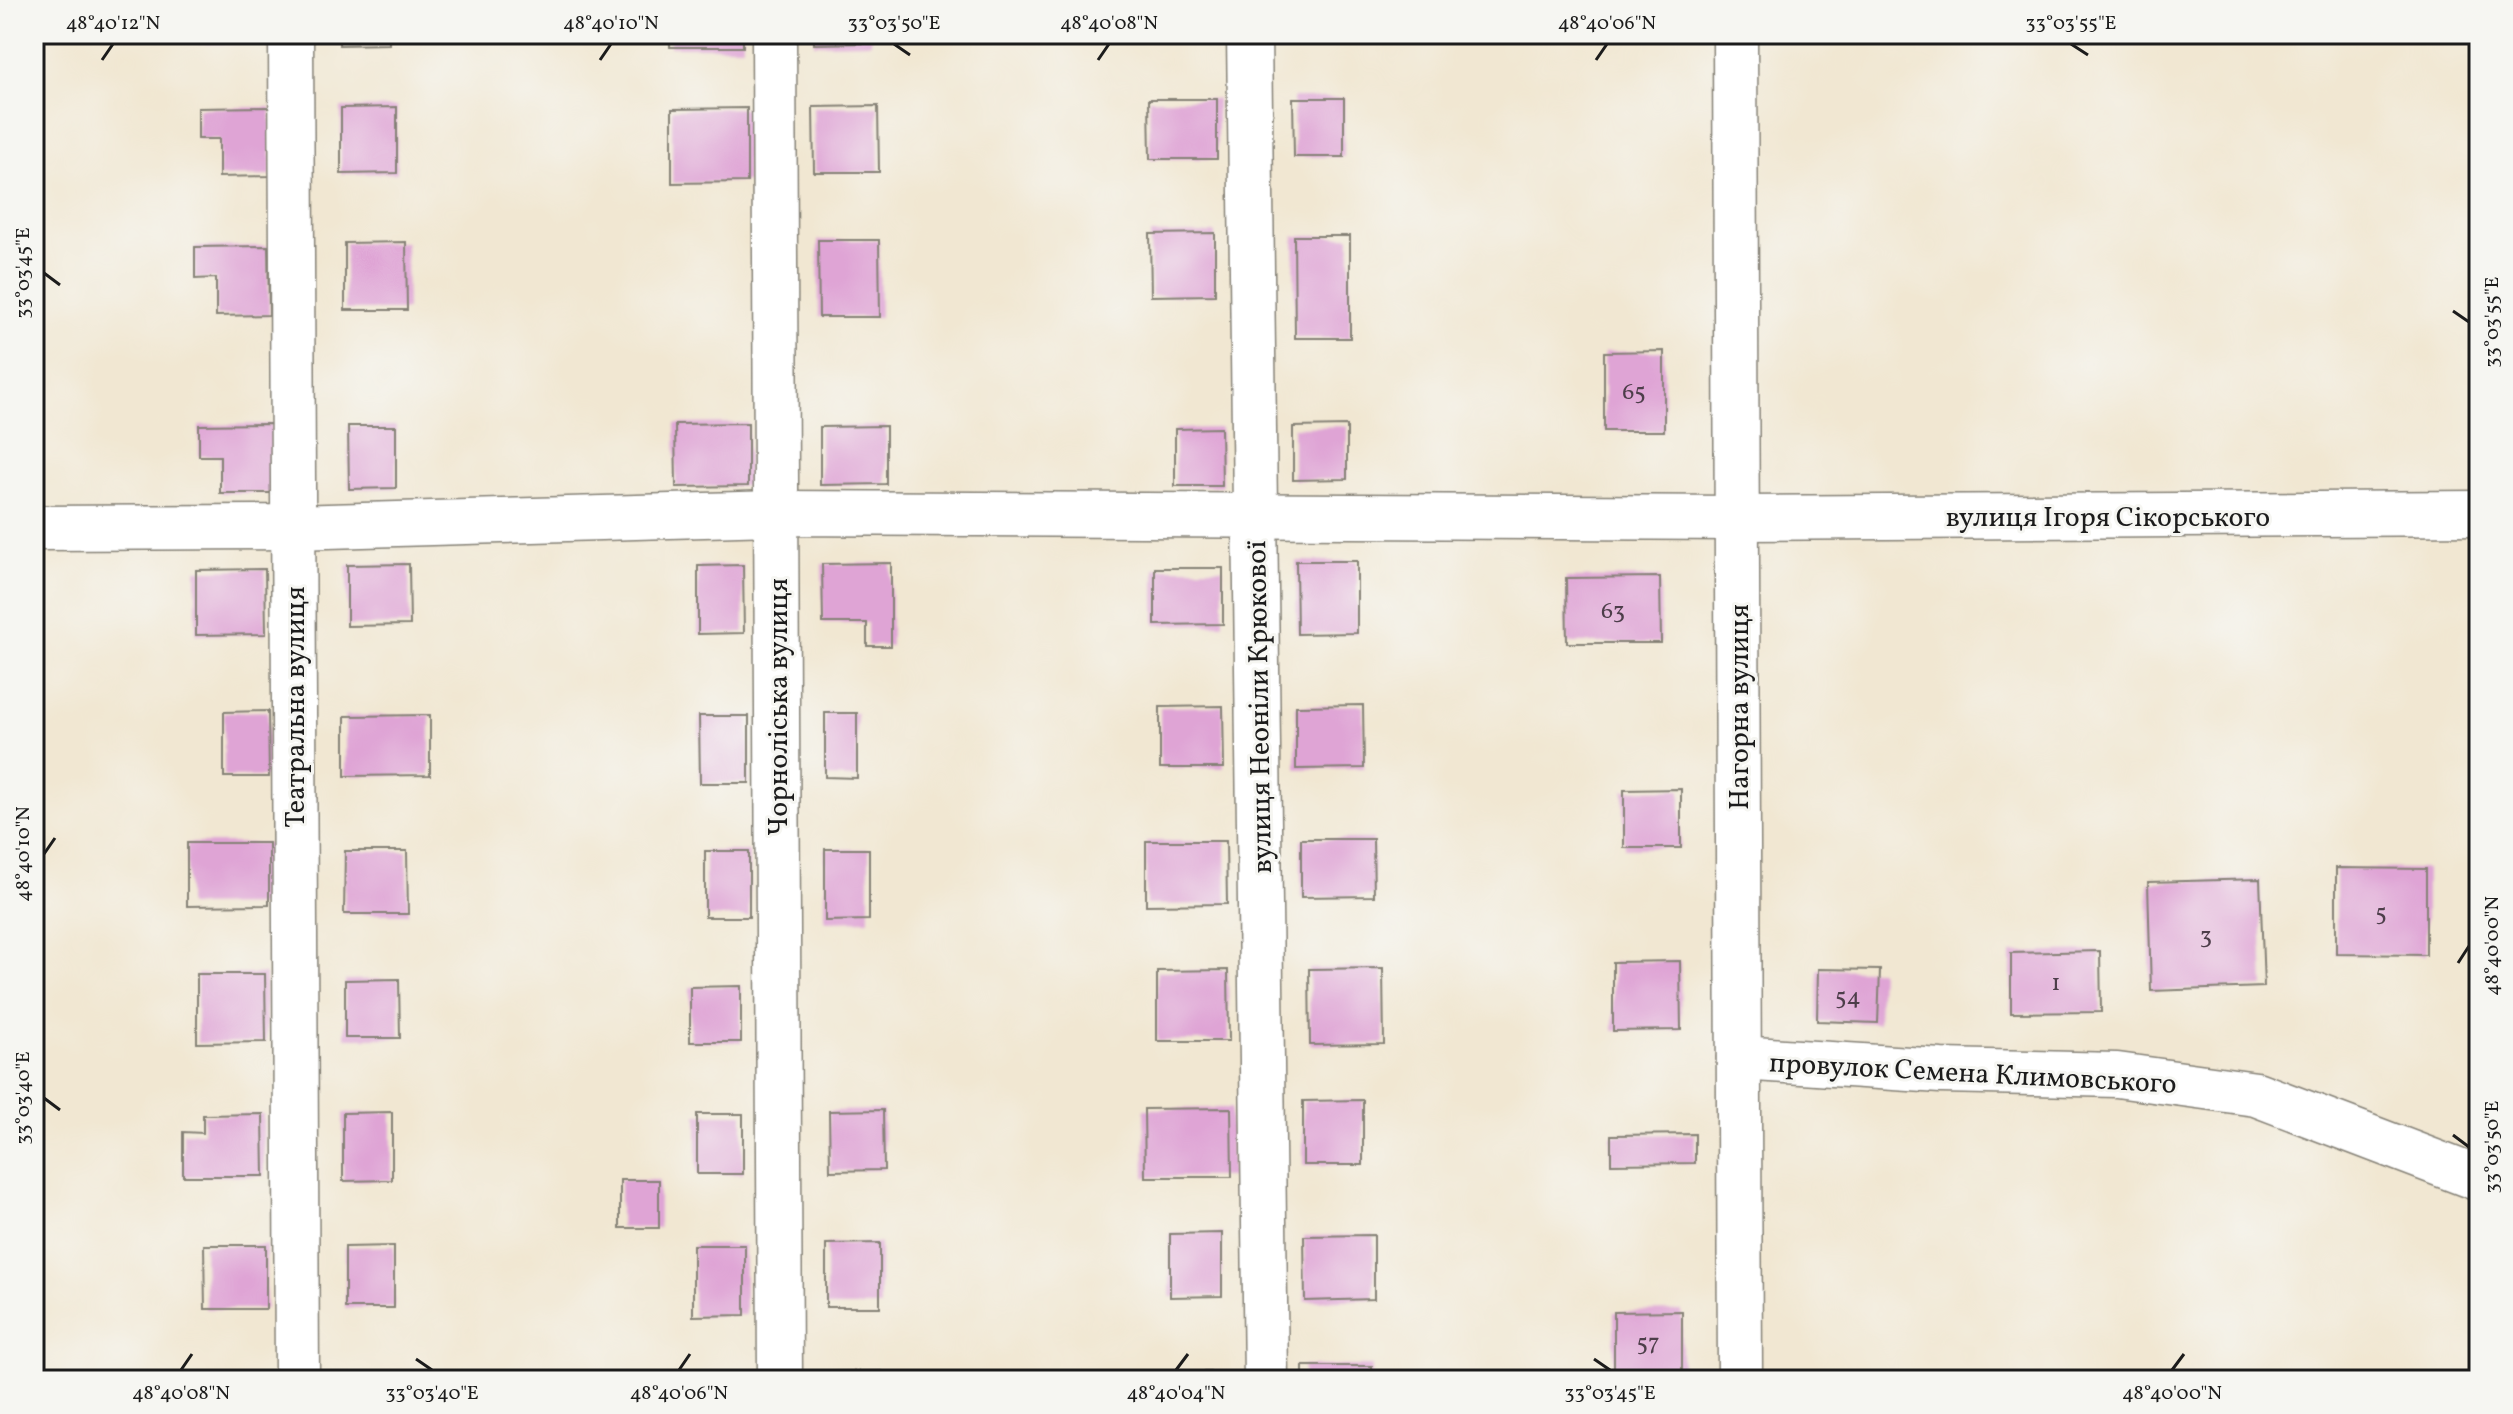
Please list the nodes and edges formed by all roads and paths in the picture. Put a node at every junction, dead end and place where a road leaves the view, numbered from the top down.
1 (291, 34) edge
2 (774, 34) edge
3 (1249, 34) edge
4 (1735, 34) edge
5 (776, 513) junction
6 (2479, 513) edge
7 (1256, 516) junction
8 (1737, 518) junction
9 (293, 527) junction
10 (34, 528) edge
11 (1739, 1058) junction
12 (2479, 1179) edge
13 (297, 1380) edge
14 (780, 1380) edge
15 (1266, 1380) edge
16 (1740, 1380) edge

1 - 9 street, Театральна вулиця
2 - 5 street, Чорноліська вулиця
3 - 7 street, вулиця Неоніли Крюкової
4 - 8 street, Нагорна вулиця
5 - 7 street, вулиця Ігоря Сікорського
5 - 9 street, вулиця Ігоря Сікорського
5 - 14 street, Чорноліська вулиця
6 - 8 street, вулиця Ігоря Сікорського
7 - 8 street, вулиця Ігоря Сікорського
7 - 15 street, вулиця Неоніли Крюкової
8 - 11 street, Нагорна вулиця
9 - 10 street, вулиця Ігоря Сікорського
9 - 13 street, Театральна вулиця
11 - 12 street, провулок Семена Климовського
11 - 16 street, Нагорна вулиця

